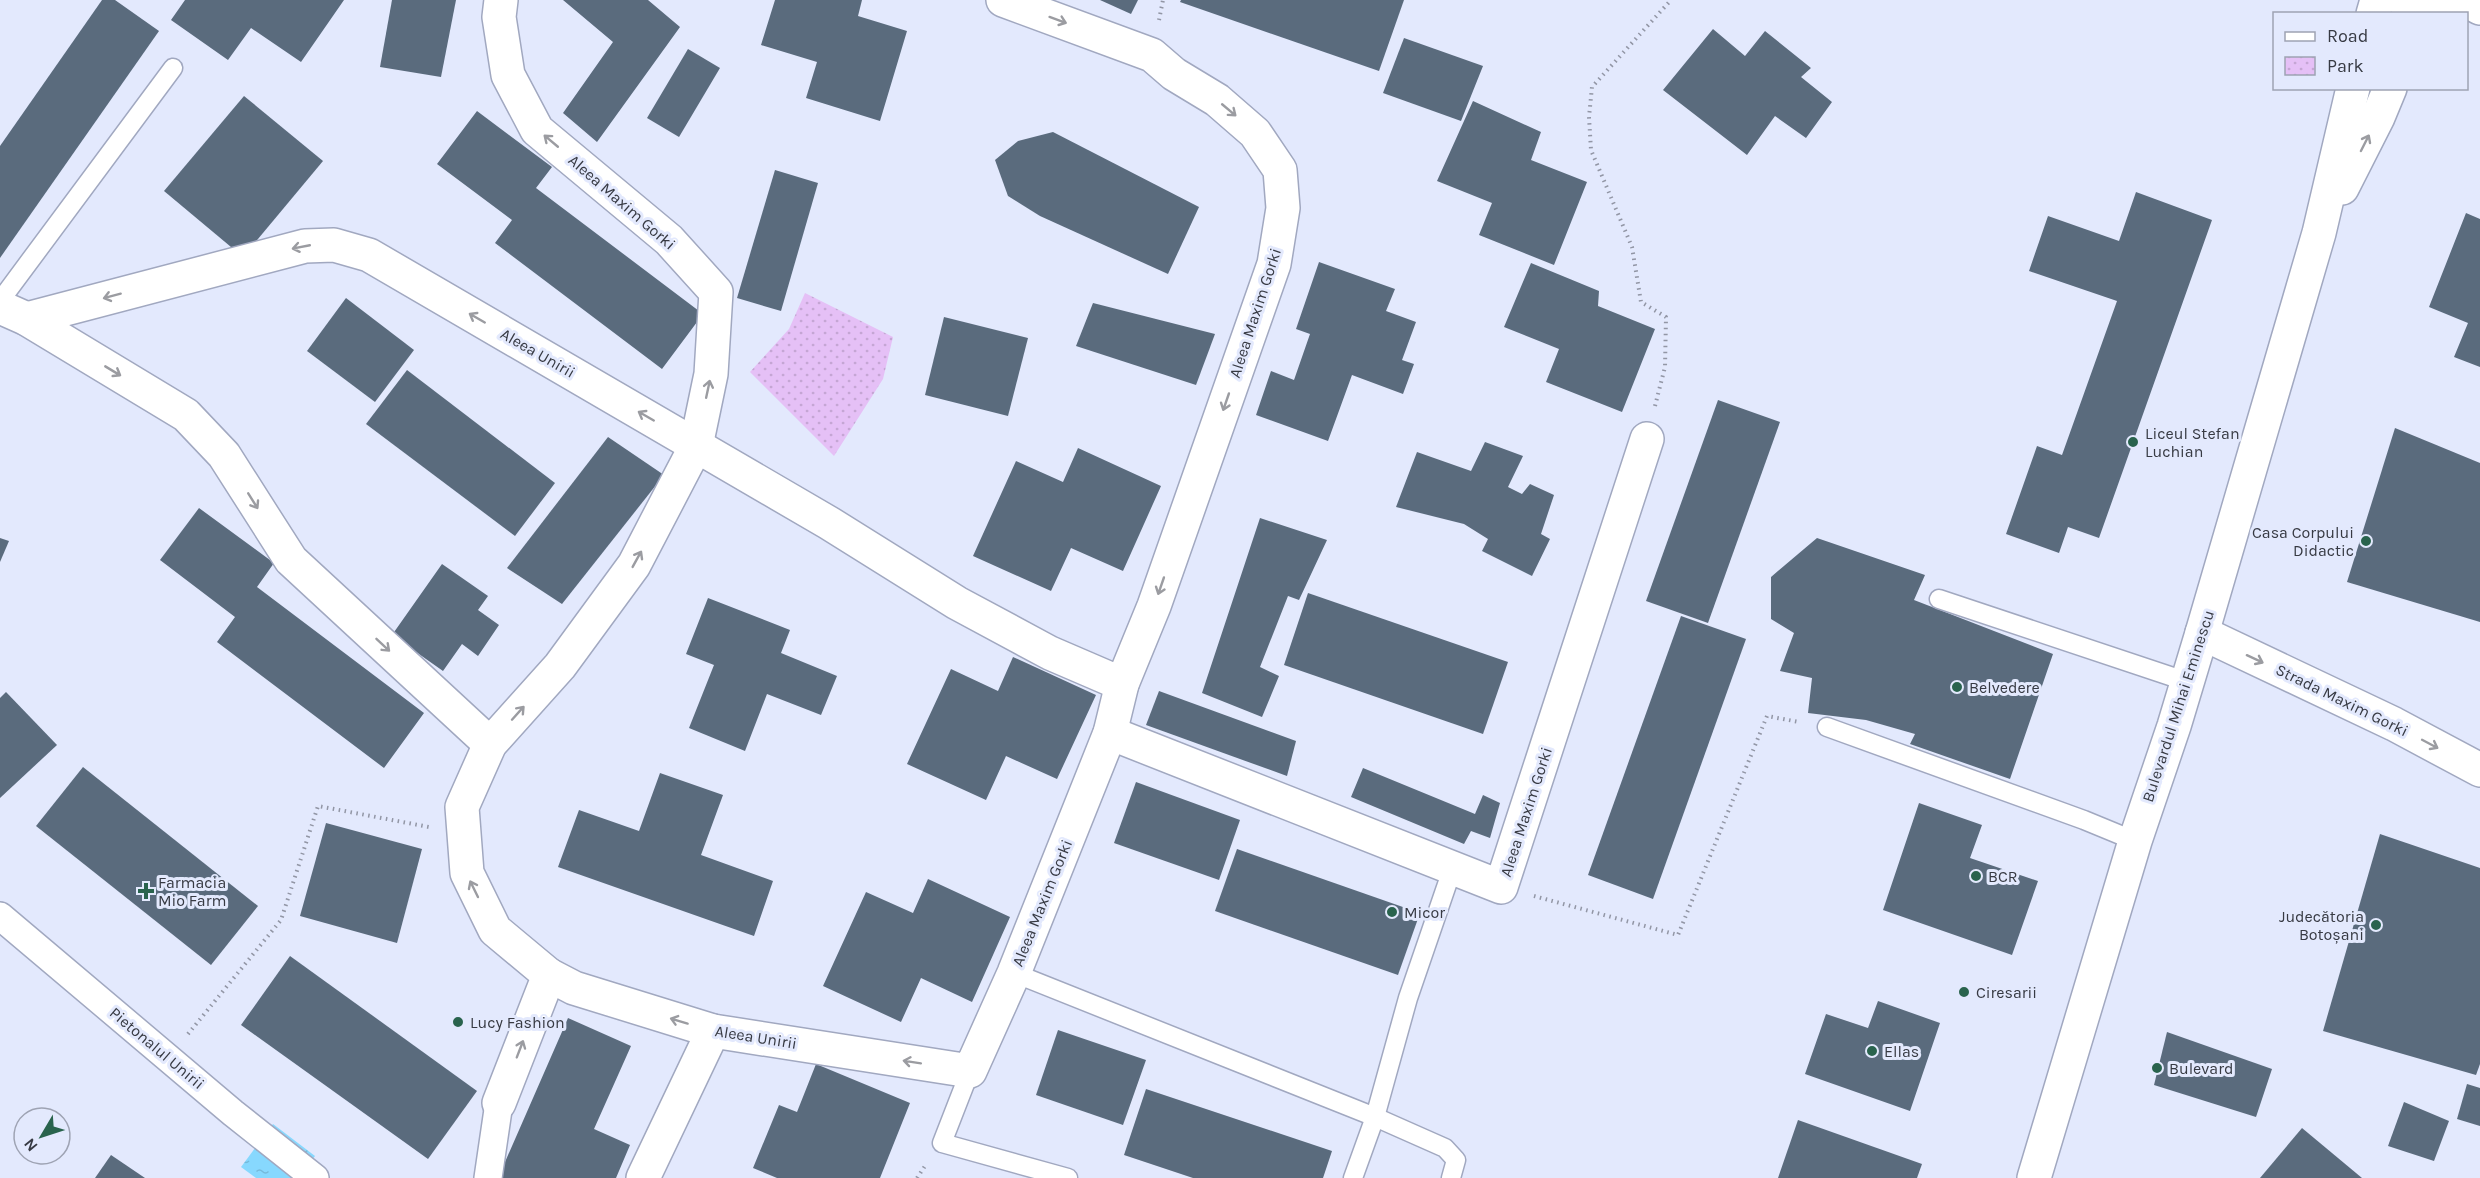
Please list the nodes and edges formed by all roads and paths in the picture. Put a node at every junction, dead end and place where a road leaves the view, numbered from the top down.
1 (501, 0) edge
2 (1003, 0) edge
3 (1671, 0) edge
4 (2465, 0) edge
5 (2480, 8) edge
6 (173, 68) dead end
7 (2353, 90) edge
8 (2389, 90) edge
9 (2319, 233) junction
10 (0, 300) edge
11 (14, 313) edge
12 (1647, 439) joint
13 (696, 446) junction
14 (1939, 599) dead end
15 (2202, 633) junction
16 (2188, 682) junction
17 (1122, 684) junction
18 (1827, 727) joint
19 (1110, 733) junction
20 (490, 744) junction
21 (2480, 770) edge
22 (464, 833) junction
23 (2135, 842) junction
24 (1453, 867) junction
25 (1501, 887) junction
26 (0, 916) edge
27 (1014, 973) junction
28 (549, 975) junction
29 (713, 1031) junction
30 (169, 1058) junction
31 (970, 1071) junction
32 (499, 1103) joint
33 (1375, 1117) junction
34 (315, 1178) edge
35 (488, 1178) edge
36 (644, 1178) edge
37 (1068, 1178) edge
38 (1353, 1178) edge
39 (1450, 1178) edge
40 (2034, 1178) edge

13 -> 1 street, Aleea Maxim Gorki
2 -> 17 street, Aleea Maxim Gorki
3 - 12 path
4 - 5 street
6 - 10 lane
7 - 9 street, Bulevardul Mihai Eminescu
9 -> 8 street, Bulevardul Mihai Eminescu
9 - 15 street, Bulevardul Mihai Eminescu
13 -> 11 street, Aleea Unirii
11 -> 20 street, Aleea Unirii
12 - 25 street, Aleea Maxim Gorki
13 - 17 street
20 -> 13 street, Aleea Unirii
14 - 16 lane
15 - 16 street, Bulevardul Mihai Eminescu
15 -> 21 street, Strada Maxim Gorki
16 - 23 street, Bulevardul Mihai Eminescu
17 - 19 street, Aleea Maxim Gorki
18 - 23 lane
18 - 25 path
19 - 24 street, Aleea Maxim Gorki
19 - 27 street, Aleea Maxim Gorki
20 - 22 street, Aleea Unirii
28 -> 22 street, Aleea Unirii
22 - 30 path
23 - 40 street, Bulevardul Mihai Eminescu
24 - 25 street, Aleea Maxim Gorki
24 - 33 lane
26 - 30 street, Pietonalul Unirii
27 - 31 street, Aleea Maxim Gorki
27 - 33 lane
29 -> 28 street, Aleea Unirii
32 -> 28 street
31 -> 29 street, Aleea Unirii
29 - 36 street
30 - 34 street, Pietonalul Unirii
31 - 37 lane
32 - 35 street
33 - 38 lane
33 - 39 lane

